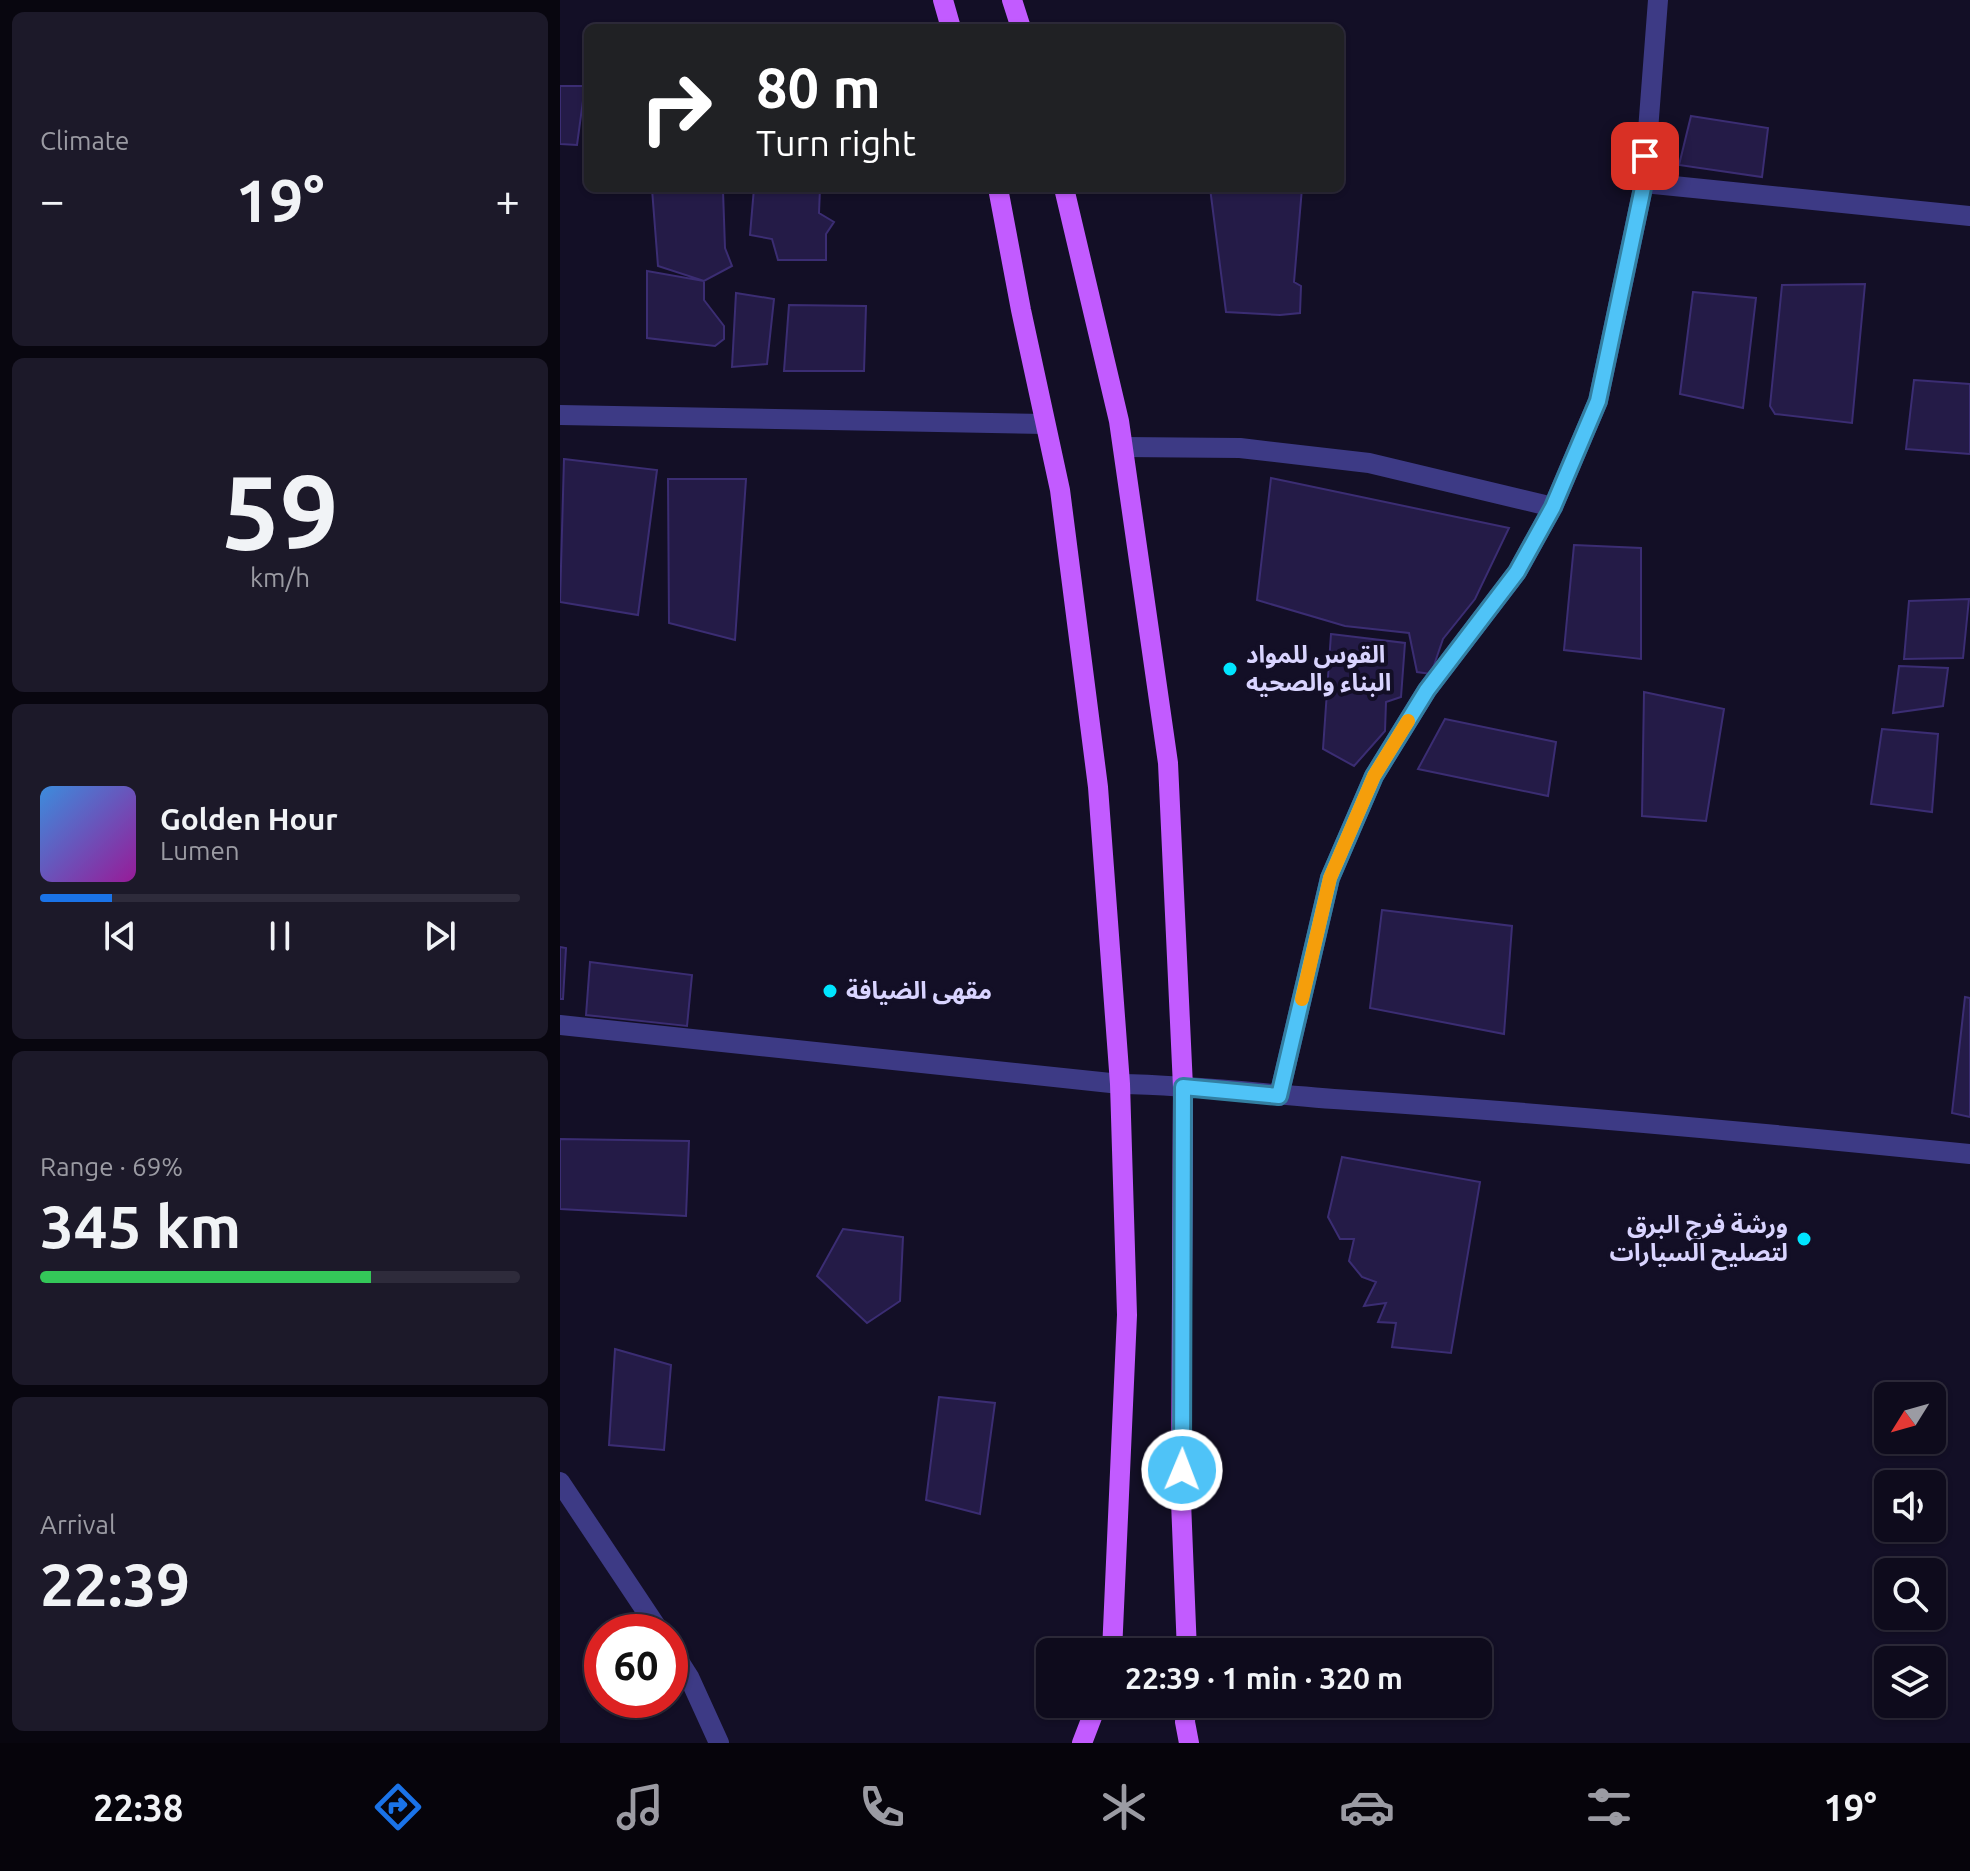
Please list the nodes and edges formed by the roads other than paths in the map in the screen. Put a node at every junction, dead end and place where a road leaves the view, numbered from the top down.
1 (943, 0) edge
2 (1012, 0) edge
3 (1658, 0) edge
4 (950, 24) edge
5 (1020, 24) edge
6 (1644, 183) junction
7 (999, 192) edge
8 (1065, 192) edge
9 (1970, 216) edge
10 (560, 415) edge
11 (1045, 424) junction
12 (1123, 447) junction
13 (1553, 507) junction
14 (560, 1025) edge
15 (1120, 1084) junction
16 (1183, 1087) junction
17 (1279, 1096) junction
18 (1970, 1154) edge
19 (560, 1482) edge
20 (648, 1614) edge
21 (1113, 1638) edge
22 (1186, 1638) edge
23 (688, 1675) edge
24 (1092, 1718) edge
25 (1185, 1718) edge
26 (719, 1743) edge
27 (1082, 1743) edge
28 (1189, 1743) edge

1 - 4 main road
2 - 5 main road
3 - 6 street
6 - 9 street
6 - 13 street
7 - 11 main road
8 - 12 main road
10 - 11 street
11 - 15 main road
12 - 13 street
12 - 16 main road
13 - 17 street
14 - 15 street
15 - 16 street
15 - 21 main road
16 - 17 street
16 - 22 main road
17 - 18 street
19 - 20 street
23 - 26 street
24 - 27 main road
25 - 28 main road

